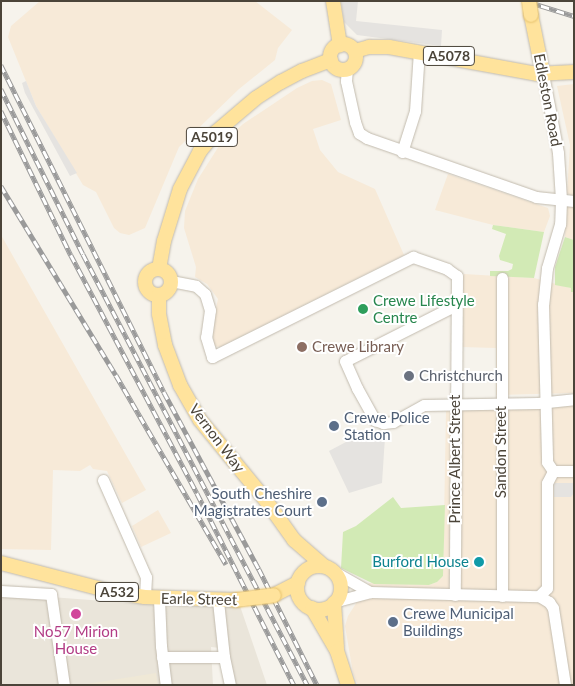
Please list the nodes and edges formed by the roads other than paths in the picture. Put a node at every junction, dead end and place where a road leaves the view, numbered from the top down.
1 (332, 1) edge
2 (530, 8) edge
3 (340, 45) junction
4 (354, 51) junction
5 (419, 51) junction
6 (331, 60) junction
7 (347, 69) junction
8 (574, 72) edge
9 (543, 74) junction
10 (402, 152) junction
11 (561, 200) junction
12 (574, 201) edge
13 (159, 269) junction
14 (502, 278) dead end
15 (171, 281) junction
16 (159, 295) junction
17 (456, 305) junction
18 (574, 400) edge
19 (545, 402) junction
20 (500, 403) junction
21 (456, 405) junction
22 (553, 471) junction
23 (574, 471) edge
24 (103, 480) dead end
25 (294, 540) junction
26 (1, 563) edge
27 (329, 569) junction
28 (299, 581) junction
29 (1, 592) edge
30 (370, 592) junction
31 (277, 595) junction
32 (455, 595) junction
33 (502, 596) junction
34 (539, 596) junction
35 (145, 597) junction
36 (159, 599) junction
37 (218, 601) junction
38 (335, 602) junction
39 (308, 606) junction
40 (337, 651) junction
41 (162, 657) junction
42 (224, 657) junction
43 (64, 685) edge
44 (166, 685) edge
45 (230, 685) edge
46 (348, 685) edge
47 (565, 685) edge

1 - 3 main road
2 - 9 main road, Edleston Road
3 - 4 main road
3 - 6 main road
4 - 5 main road, A5078
4 - 7 main road
5 - 9 main road, A5078
5 - 10 street
6 - 7 main road
6 - 13 main road, A5019
7 - 10 street
8 - 9 main road, A5078
9 - 11 street, Edleston Road
10 - 11 street
11 - 12 street
11 - 19 street, Edleston Road
13 - 15 main road
13 - 16 main road, A5019
14 - 20 street, Sandon Street
15 - 16 main road
15 - 17 street, Prince Albert Street
16 - 25 main road, Vernon Way
17 - 21 street, Prince Albert Street
17 - 21 street
18 - 19 street
19 - 20 street
19 - 22 street, Edleston Road
20 - 21 street
20 - 33 street, Sandon Street
21 - 32 street, Prince Albert Street
22 - 23 street
22 - 34 street
24 - 35 street
25 - 27 main road, Vernon Way
25 - 28 main road, Vernon Way
26 - 35 main road, Earle Street / A532
27 - 28 main road
27 - 30 street
27 - 38 main road
28 - 31 main road, Earle Street / A532
28 - 39 main road
29 - 43 street
30 - 32 street
30 - 38 street
31 - 37 main road, Earle Street / A532, bridge
31 - 39 main road, Earle Street / A532
32 - 33 street
33 - 34 street
34 - 47 street
35 - 36 main road, Earle Street / A532
36 - 37 main road, Earle Street / A532
36 - 41 street
37 - 42 street
38 - 39 main road
38 - 40 main road
39 - 40 main road
40 - 46 main road
41 - 42 street
41 - 44 street
42 - 45 street

